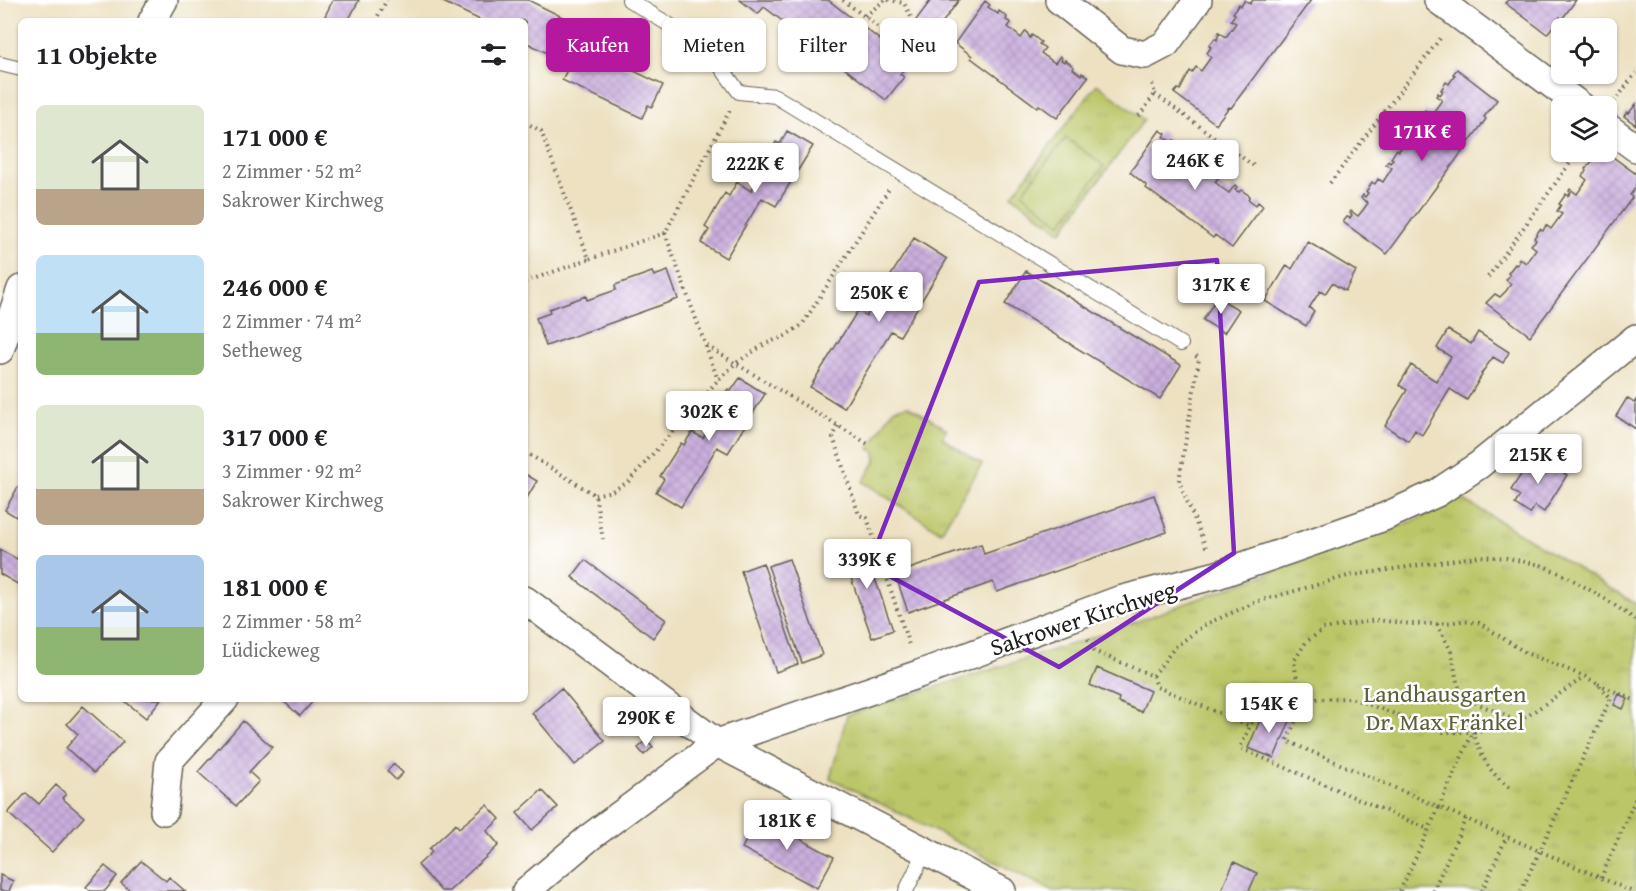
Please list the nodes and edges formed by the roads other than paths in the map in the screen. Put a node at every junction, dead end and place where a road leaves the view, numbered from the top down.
1 (164, 0) edge
2 (629, 0) edge
3 (1059, 0) edge
4 (1198, 0) edge
5 (1448, 8) edge
6 (154, 18) edge
7 (0, 63) edge
8 (18, 68) edge
9 (1567, 96) edge
10 (1617, 125) edge
11 (1636, 148) edge
12 (18, 297) edge
13 (1636, 338) edge
14 (2, 340) edge
15 (1181, 344) road end
16 (528, 602) edge
17 (222, 702) edge
18 (717, 743) junction
19 (164, 811) dead end
20 (925, 851) junction
21 (526, 891) edge
22 (906, 891) edge
23 (1002, 891) edge

1 - 6 street
2 - 15 lane
3 - 4 street
5 - 9 street
7 - 8 lane
10 - 11 street
12 - 14 street
13 - 18 street, Sakrower Kirchweg
16 - 18 street
17 - 19 street
18 - 20 street
18 - 21 street, Sakrower Kirchweg
20 - 22 lane
20 - 23 street

